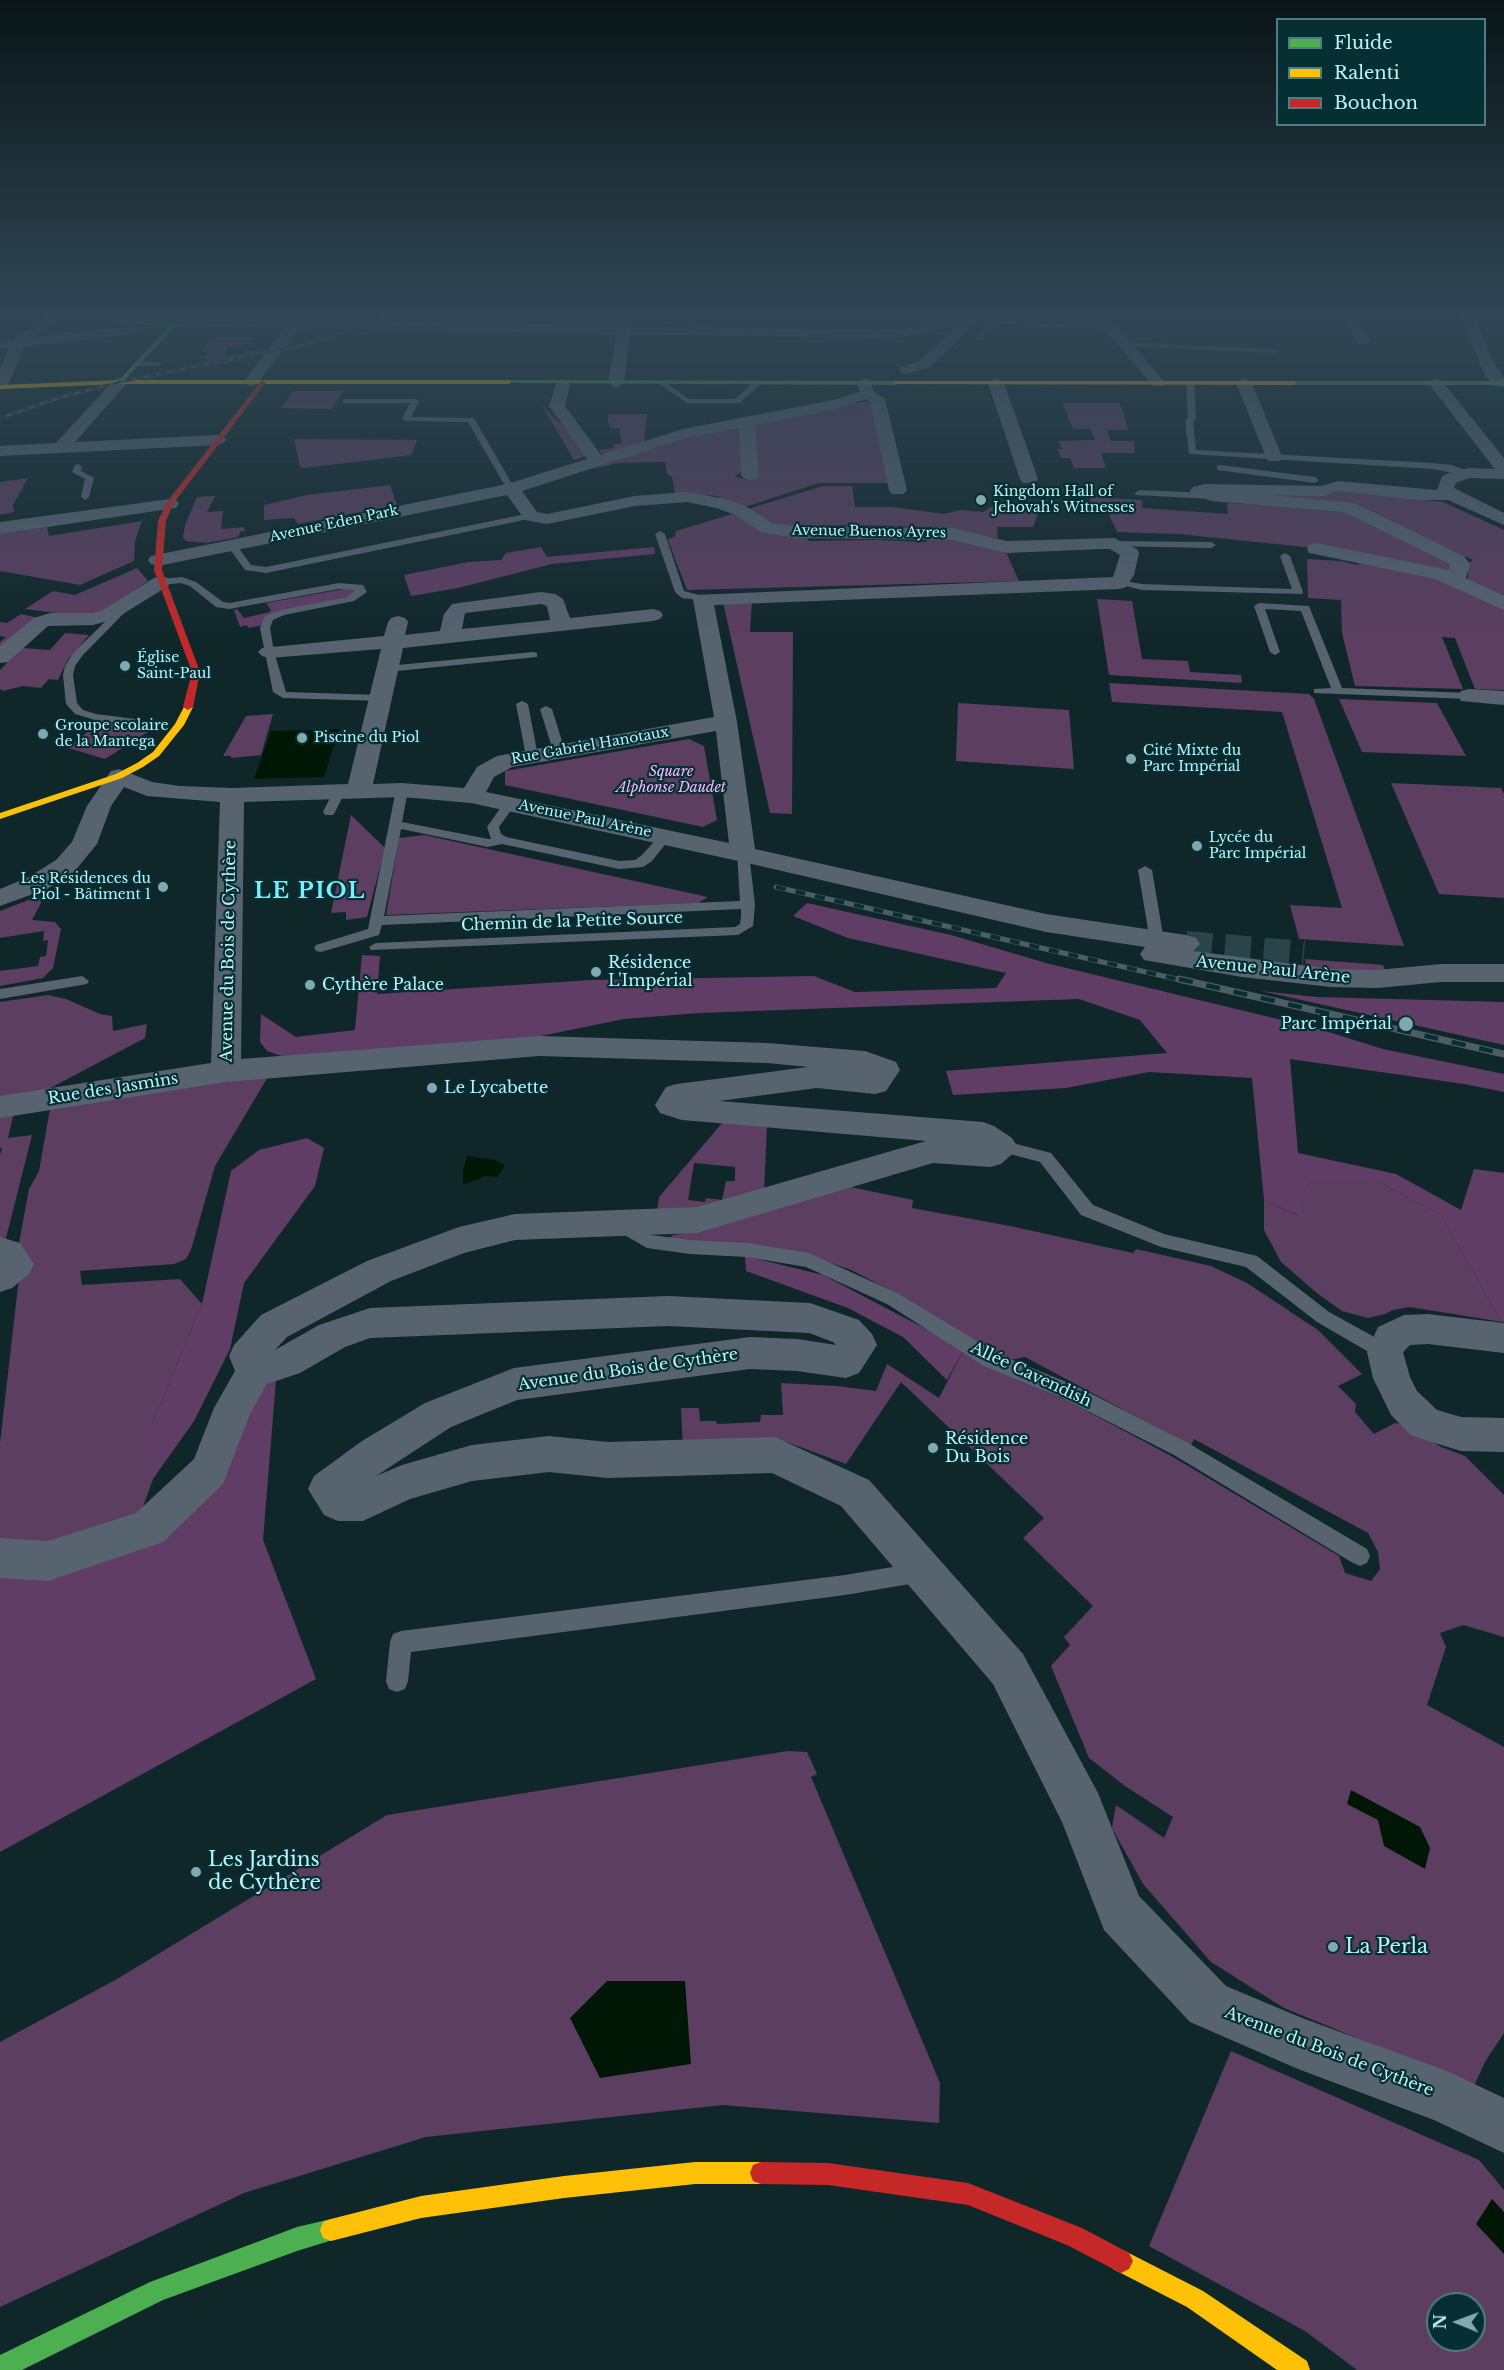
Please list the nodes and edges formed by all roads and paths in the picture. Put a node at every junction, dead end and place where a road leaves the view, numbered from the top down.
1 (83, 424) edge
2 (230, 424) edge
3 (473, 424) edge
4 (569, 424) edge
5 (738, 424) edge
6 (747, 424) edge
7 (883, 424) edge
8 (1010, 424) edge
9 (1188, 424) edge
10 (1257, 424) edge
11 (1467, 424) edge
12 (219, 440) junction
13 (62, 447) junction
14 (0, 451) edge
15 (1267, 456) junction
16 (596, 460) junction
17 (78, 467) dead end
18 (1220, 468) dead end
19 (1248, 471) junction
20 (1504, 471) edge
21 (1468, 474) junction
22 (750, 475) dead end
23 (1029, 479) dead end
24 (1315, 480) dead end
25 (511, 489) junction
26 (898, 490) dead end
27 (1139, 493) dead end
28 (1451, 495) junction
29 (1212, 496) junction
30 (85, 497) dead end
31 (170, 504) junction
32 (531, 516) junction
33 (1504, 520) edge
34 (0, 528) edge
35 (660, 534) dead end
36 (1114, 544) junction
37 (232, 545) junction
38 (1211, 545) dead end
39 (1316, 549) dead end
40 (1286, 556) dead end
41 (158, 560) junction
42 (1456, 581) junction
43 (161, 582) junction
44 (1119, 583) junction
45 (704, 598) junction
46 (1504, 604) edge
47 (120, 609) junction
48 (653, 615) dead end
49 (561, 625) junction
50 (396, 631) junction
51 (450, 636) junction
52 (269, 651) junction
53 (1275, 652) dead end
54 (533, 655) dead end
55 (0, 657) edge
56 (387, 669) junction
57 (1318, 691) dead end
58 (1338, 692) junction
59 (1469, 696) joint
60 (380, 698) junction
61 (1504, 698) edge
62 (522, 704) dead end
63 (546, 709) dead end
64 (131, 721) dead end
65 (726, 722) junction
66 (559, 751) junction
67 (531, 756) junction
68 (119, 776) junction
69 (402, 789) junction
70 (350, 790) junction
71 (232, 795) junction
72 (471, 796) junction
73 (510, 803) junction
74 (329, 812) dead end
75 (0, 816) edge
76 (395, 824) junction
77 (665, 837) junction
78 (502, 840) junction
79 (743, 854) junction
80 (1145, 870) dead end
81 (0, 898) edge
82 (748, 905) junction
83 (376, 921) junction
84 (1046, 923) junction
85 (1157, 941) junction
86 (1186, 944) tunnel mouth
87 (376, 947) dead end
88 (321, 948) dead end
89 (1304, 954) tunnel mouth
90 (1504, 959) edge
91 (1504, 973) edge
92 (82, 981) dead end
93 (0, 994) edge
94 (226, 1071) junction
95 (0, 1107) edge
96 (1001, 1146) junction
97 (619, 1224) junction
98 (0, 1251) edge
99 (0, 1278) edge
100 (1504, 1338) edge
101 (1384, 1352) junction
102 (254, 1372) junction
103 (1504, 1435) edge
104 (1360, 1556) dead end
105 (0, 1558) edge
106 (923, 1572) junction
107 (397, 1680) dead end
108 (1504, 2126) edge
109 (45, 2358) edge
110 (0, 2368) edge
111 (1298, 2370) edge

1 - 13 street
2 - 12 main road
3 - 25 lane
4 - 16 street
5 - 16 street
6 - 22 street
7 - 26 street
8 - 23 street
9 - 15 lane
10 - 15 street
11 - 20 street
12 - 13 street
12 - 31 main road
13 - 14 street
15 - 19 lane
15 - 21 lane
16 - 25 street
17 - 30 lane
18 - 19 lane
19 - 24 lane
20 - 21 street
21 - 28 street
25 - 32 street
25 - 37 street, Avenue Eden Park
27 - 29 lane
28 - 29 street
28 - 33 street
29 - 42 street
31 - 34 street
31 - 41 main road
32 - 36 street, Avenue Buenos Ayres
32 - 37 lane
35 - 45 lane
36 - 38 lane
36 - 44 street
37 - 41 street, Avenue Eden Park
39 - 42 street
40 - 44 lane
41 - 43 main road
42 - 46 street
43 - 47 street
43 - 52 lane
43 - 68 main road
44 - 45 street
45 - 65 street
47 - 55 street
47 - 64 lane
48 - 49 street
49 - 51 street
49 - 51 street
50 - 51 street
50 - 52 street
50 - 56 street
52 - 60 lane
53 - 58 lane
54 - 56 lane
56 - 60 street
57 - 58 lane
58 - 59 lane
59 - 61 street
60 - 70 street
62 - 67 lane
63 - 66 lane
65 - 66 street, Rue Gabriel Hanotaux
65 - 79 street
66 - 67 street, Rue Gabriel Hanotaux
67 - 72 street, Rue Gabriel Hanotaux
68 - 71 street, Avenue Paul Arène
68 - 75 main road
68 - 81 street
69 - 70 street, Avenue Paul Arène
69 - 72 street, Avenue Paul Arène
69 - 76 lane
70 - 71 street, Avenue Paul Arène
70 - 74 lane
71 - 94 street, Avenue du Bois de Cythère
72 - 73 street, Avenue Paul Arène
73 - 77 street, Avenue Paul Arène
73 - 78 lane
76 - 78 lane
76 - 83 lane
77 - 78 lane
77 - 79 street, Avenue Paul Arène
79 - 82 lane, Chemin de la Petite Source
79 - 84 street, Avenue Paul Arène
80 - 85 lane
82 - 83 lane, Chemin de la Petite Source
82 - 87 lane, Chemin de la Petite Source
83 - 88 lane
84 - 85 street, Avenue Paul Arène
84 - 91 street, Avenue Paul Arène
85 - 86 street, Avenue Paul Arène
89 - 90 street, Avenue Paul Arène
92 - 93 lane
94 - 95 street, Rue des Jasmins
94 - 96 street, Avenue du Bois de Cythère
96 - 97 street
96 - 101 lane, Avenue du Bois de Cythère
97 - 102 street
97 - 104 lane, Allée Cavendish
98 - 99 street
100 - 101 street
101 - 103 street
102 - 105 street
102 - 106 street, Avenue du Bois de Cythère
106 - 107 lane
106 - 108 street, Avenue du Bois de Cythère
109 - 110 main road
109 - 111 main road

